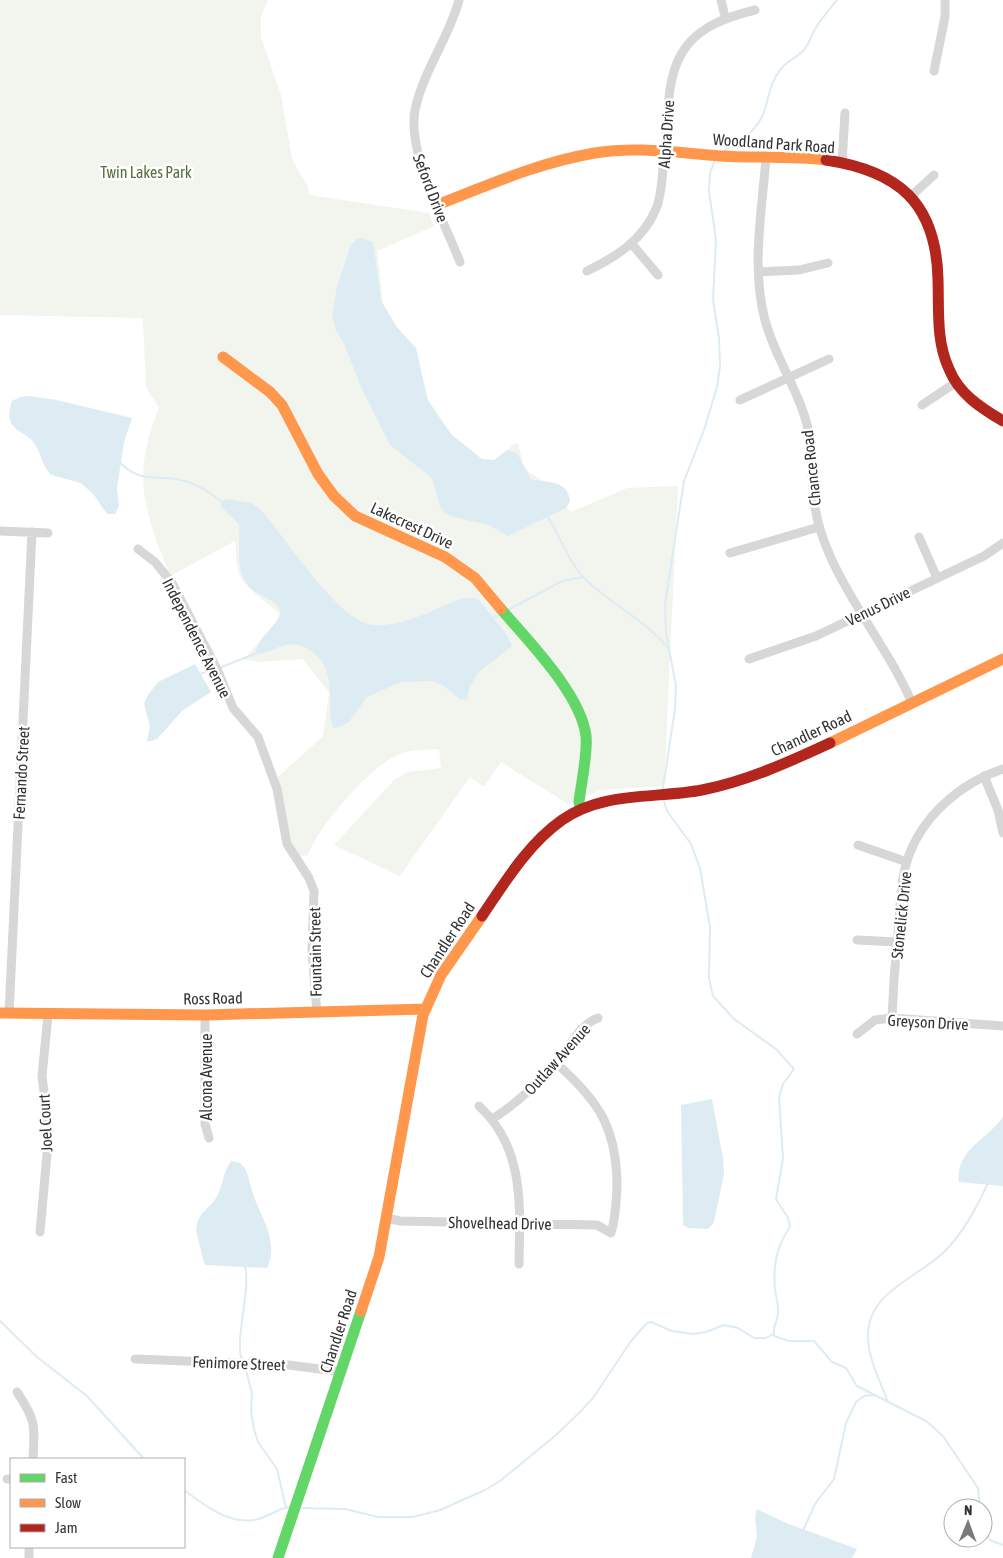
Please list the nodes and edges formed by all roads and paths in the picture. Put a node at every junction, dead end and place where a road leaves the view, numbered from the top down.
1 (459, 0) edge
2 (721, 0) edge
3 (945, 0) edge
4 (755, 10) dead end
5 (726, 18) junction
6 (934, 71) dead end
7 (845, 113) dead end
8 (665, 152) junction
9 (766, 158) junction
10 (842, 163) junction
11 (934, 175) dead end
12 (910, 197) junction
13 (437, 204) junction
14 (631, 243) junction
15 (460, 262) dead end
16 (828, 263) dead end
17 (587, 271) dead end
18 (759, 272) junction
19 (658, 275) dead end
20 (223, 357) dead end
21 (829, 359) dead end
22 (787, 378) junction
23 (955, 383) junction
24 (740, 400) dead end
25 (922, 405) dead end
26 (1003, 421) edge
27 (819, 527) junction
28 (0, 531) edge
29 (32, 532) junction
30 (48, 533) dead end
31 (919, 537) dead end
32 (1003, 543) edge
33 (138, 549) dead end
34 (730, 553) dead end
35 (937, 578) junction
36 (862, 614) junction
37 (749, 659) dead end
38 (1003, 660) edge
39 (912, 703) junction
40 (1003, 769) edge
41 (984, 776) junction
42 (581, 809) junction
43 (1003, 833) edge
44 (858, 845) dead end
45 (907, 862) junction
46 (314, 892) joint
47 (858, 940) dead end
48 (897, 942) junction
49 (426, 1009) junction
50 (317, 1013) junction
51 (5, 1014) edge
52 (48, 1014) junction
53 (205, 1015) junction
54 (598, 1018) dead end
55 (892, 1018) junction
56 (1003, 1026) edge
57 (858, 1034) dead end
58 (556, 1063) junction
59 (479, 1106) dead end
60 (492, 1120) junction
61 (209, 1138) dead end
62 (387, 1218) junction
63 (519, 1223) junction
64 (40, 1232) dead end
65 (519, 1264) dead end
66 (136, 1360) dead end
67 (342, 1372) junction
68 (17, 1392) dead end
69 (33, 1458) edge
70 (278, 1558) edge

1 - 13 street, Seford Drive
2 - 5 street
3 - 6 street
4 - 5 street, Alpha Drive
5 - 8 street, Alpha Drive
7 - 10 street
8 - 9 street, Woodland Park Road
8 - 13 street, Woodland Park Road
8 - 14 street, Alpha Drive
9 - 10 street, Woodland Park Road
9 - 18 street, Chance Road
10 - 12 street, Woodland Park Road
11 - 12 street
12 - 23 street, Woodland Park Road
13 - 15 street, Seford Drive
14 - 17 street, Alpha Drive
14 - 19 street
16 - 18 street
18 - 22 street, Chance Road
20 - 42 street, Lakecrest Drive
21 - 22 street
22 - 24 street
22 - 27 street, Chance Road
23 - 25 street
23 - 26 street, Woodland Park Road
27 - 34 street
27 - 36 street, Chance Road
28 - 29 street
29 - 30 street
29 - 51 street, Fernando Street
31 - 35 street
32 - 35 street, Venus Drive
33 - 46 street, Independence Avenue
35 - 36 street, Venus Drive
36 - 37 street, Venus Drive
36 - 39 street, Chance Road
38 - 39 street, Chandler Road
39 - 42 street, Chandler Road
40 - 41 street, Stonelick Drive
41 - 43 street
41 - 45 street, Stonelick Drive
42 - 49 street, Chandler Road
44 - 45 street
45 - 48 street, Stonelick Drive
46 - 50 street, Fountain Street
47 - 48 street
48 - 55 street, Stonelick Drive
49 - 50 street, Ross Road
49 - 62 street, Chandler Road
50 - 53 street, Ross Road
51 - 52 street, Ross Road
52 - 53 street, Ross Road
52 - 64 street, Joel Court
53 - 61 street, Alcona Avenue
54 - 58 street, Outlaw Avenue
55 - 56 street, Greyson Drive
55 - 57 street, Greyson Drive
58 - 60 street, Outlaw Avenue
58 - 63 street, Shovelhead Drive
59 - 60 street
60 - 63 street
62 - 63 street, Shovelhead Drive
62 - 67 street, Chandler Road
63 - 65 street
66 - 67 street, Fenimore Street
67 - 70 street, Chandler Road
68 - 69 street

